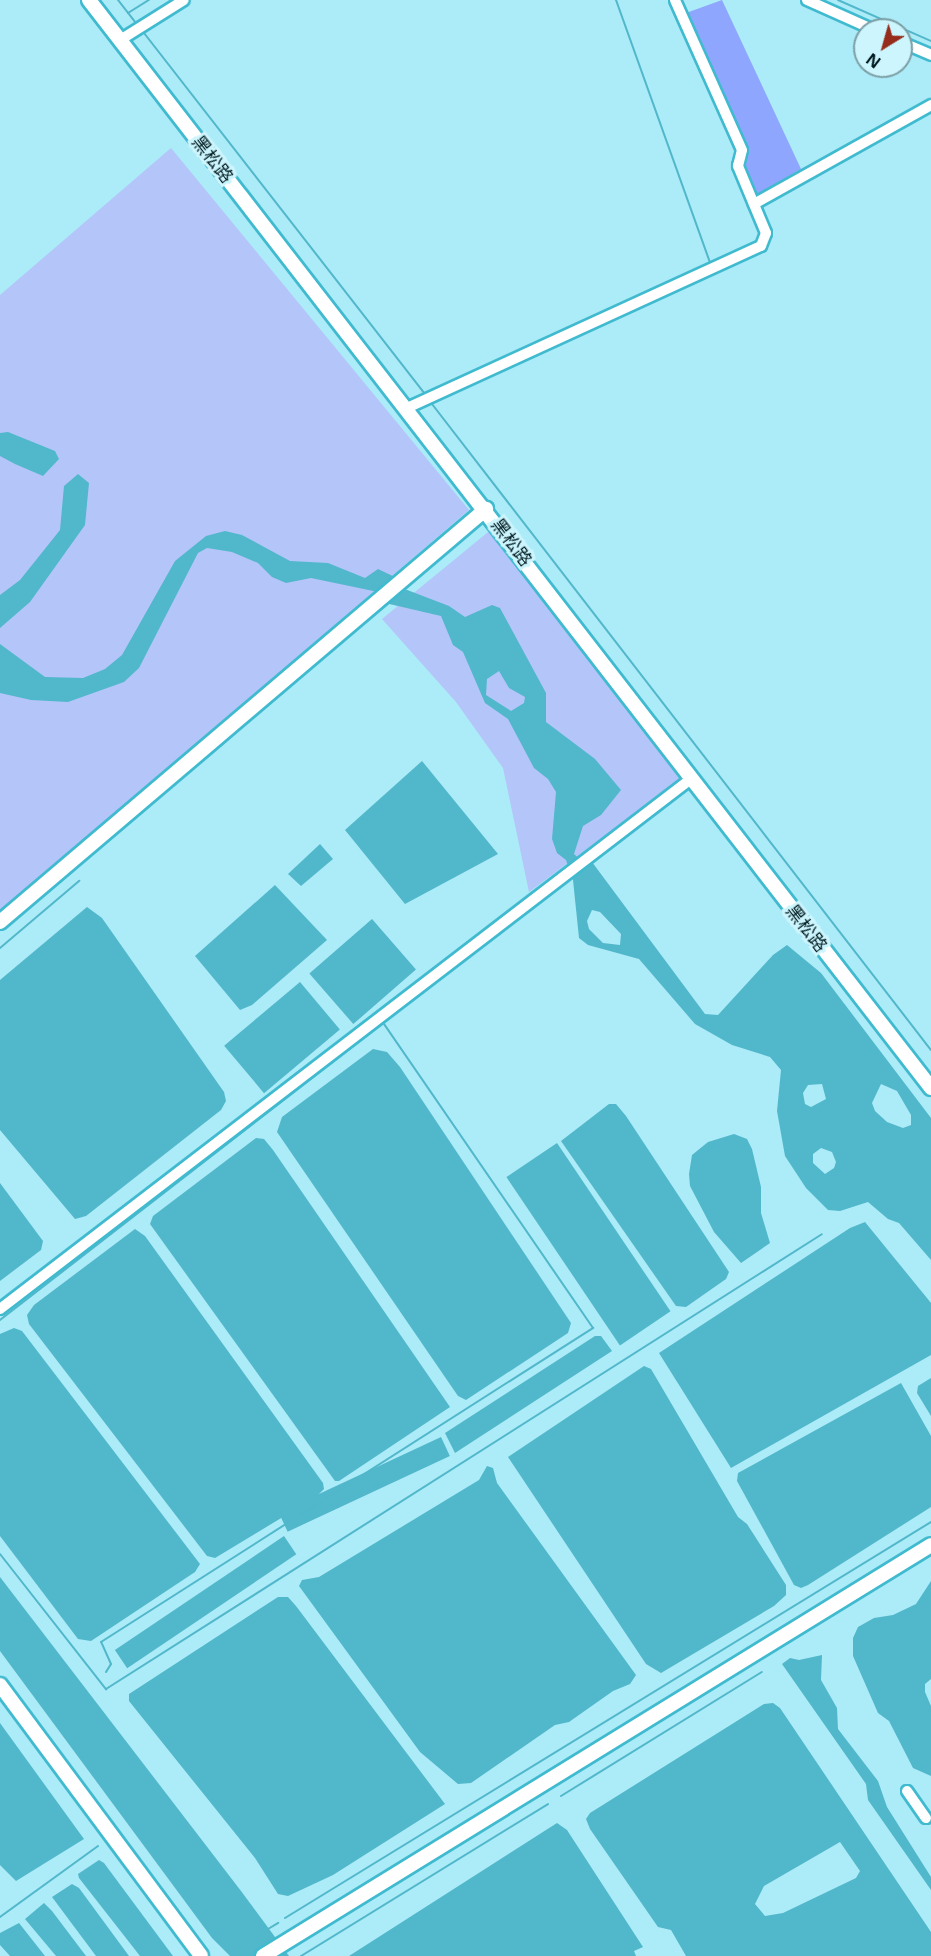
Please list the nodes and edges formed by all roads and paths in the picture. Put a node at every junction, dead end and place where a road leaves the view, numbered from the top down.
1 (89, 0) edge
2 (184, 0) edge
3 (675, 0) edge
4 (807, 0) edge
5 (853, 21) edge
6 (120, 40) junction
7 (913, 47) edge
8 (931, 55) edge
9 (931, 105) edge
10 (754, 204) junction
11 (407, 408) junction
12 (486, 509) junction
13 (692, 778) junction
14 (0, 922) edge
15 (931, 1088) edge
16 (0, 1309) edge
17 (931, 1545) edge
18 (0, 1685) edge
19 (907, 1791) dead end
20 (926, 1818) dead end
21 (201, 1956) edge
22 (263, 1956) edge

1 - 6 street, 黑松路
2 - 6 street
3 - 10 street
4 - 5 street
6 - 11 street, 黑松路
7 - 8 street
9 - 10 street
10 - 11 street
11 - 12 street, 黑松路
12 - 13 street, 黑松路
12 - 14 street
13 - 15 street, 黑松路
13 - 16 street
17 - 22 street
18 - 21 street
19 - 20 street

